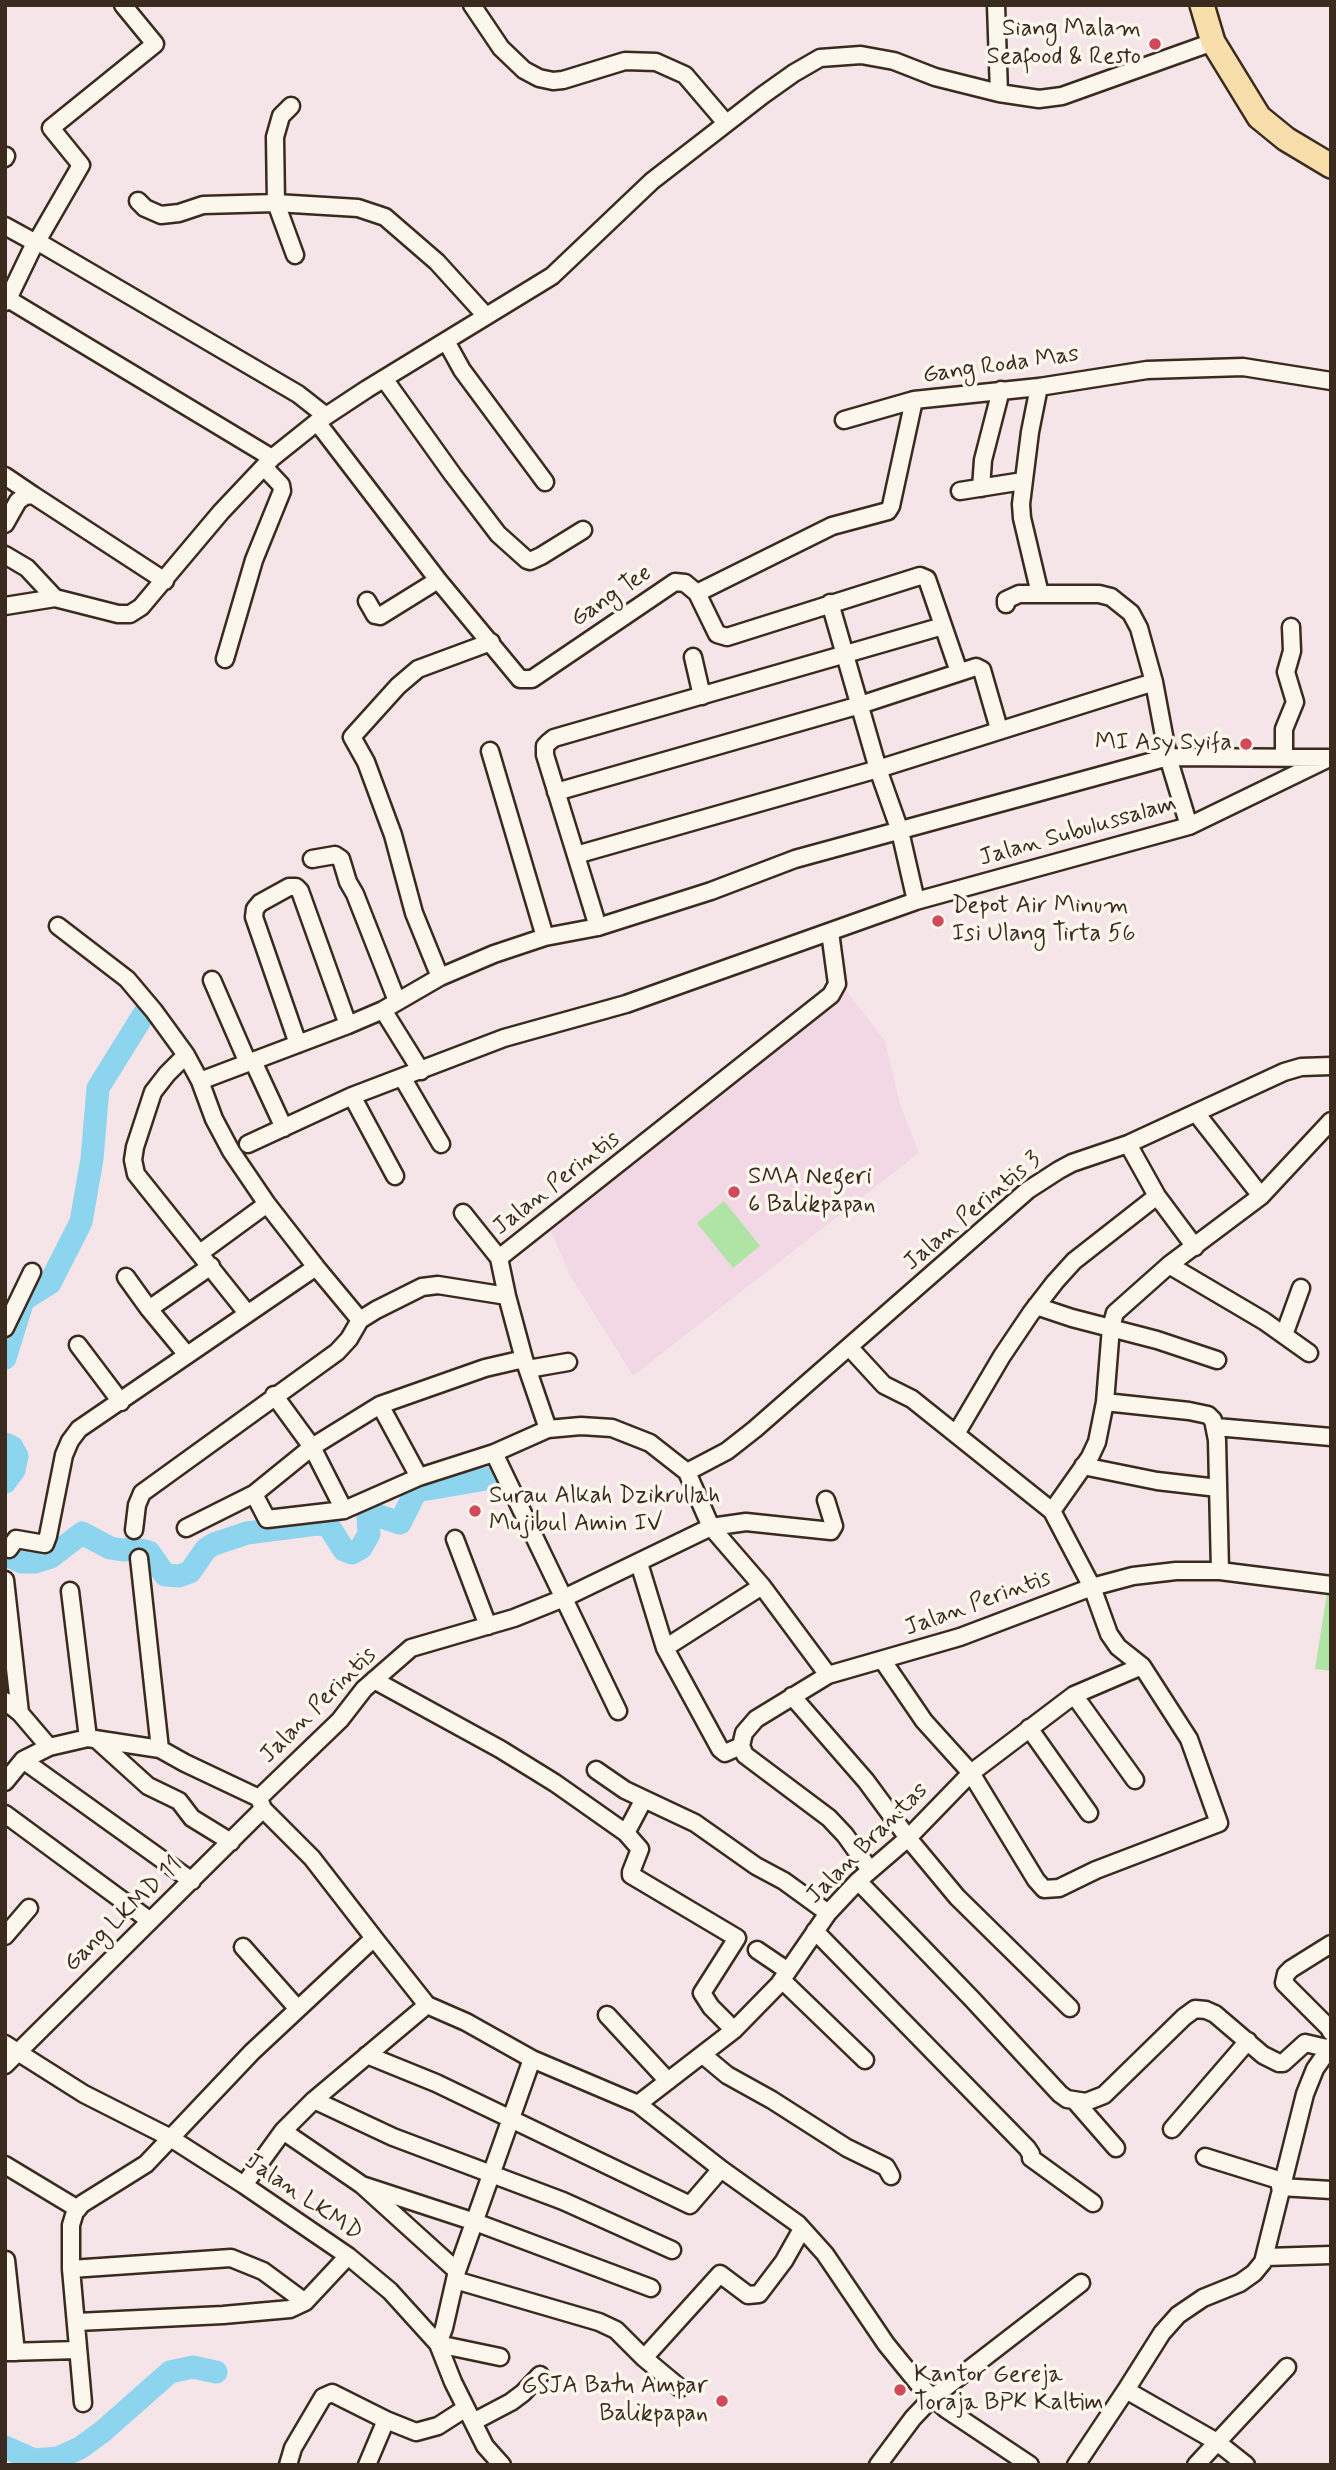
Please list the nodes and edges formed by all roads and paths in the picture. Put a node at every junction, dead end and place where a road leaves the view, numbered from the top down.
1 (123, 5) edge
2 (472, 5) edge
3 (996, 5) edge
4 (1202, 5) edge
5 (1213, 42) junction
6 (999, 93) junction
7 (291, 106) dead end
8 (726, 123) junction
9 (1331, 166) edge
10 (138, 201) dead end
11 (276, 203) junction
12 (5, 226) edge
13 (36, 243) junction
14 (295, 255) dead end
15 (7, 300) edge
16 (486, 316) junction
17 (446, 341) junction
18 (385, 380) junction
19 (1331, 381) edge
20 (1039, 387) junction
21 (1000, 390) junction
22 (914, 400) junction
23 (321, 419) junction
24 (844, 420) dead end
25 (268, 462) junction
26 (5, 476) edge
27 (1023, 481) junction
28 (545, 482) dead end
29 (981, 488) junction
30 (960, 491) dead end
31 (33, 495) junction
32 (5, 524) edge
33 (583, 530) dead end
34 (5, 555) edge
35 (438, 580) junction
36 (165, 581) junction
37 (696, 593) junction
38 (1040, 594) junction
39 (55, 598) junction
40 (367, 601) dead end
41 (830, 603) junction
42 (1006, 604) dead end
43 (5, 606) edge
44 (943, 626) junction
45 (1291, 627) dead end
46 (491, 642) junction
47 (844, 655) junction
48 (693, 657) dead end
49 (225, 659) dead end
50 (959, 672) junction
51 (1154, 682) junction
52 (702, 696) junction
53 (860, 705) junction
54 (999, 729) junction
55 (490, 751) dead end
56 (1168, 757) junction
57 (1284, 757) junction
58 (1330, 758) edge
59 (878, 769) junction
60 (556, 792) junction
61 (1189, 826) junction
62 (900, 831) junction
63 (576, 855) junction
64 (312, 859) dead end
65 (916, 901) junction
66 (58, 926) dead end
67 (598, 927) junction
68 (830, 932) junction
69 (545, 937) junction
70 (440, 977) junction
71 (212, 980) dead end
72 (390, 1005) junction
73 (348, 1026) junction
74 (298, 1044) junction
75 (186, 1055) junction
76 (251, 1062) junction
77 (1331, 1066) edge
78 (421, 1070) junction
79 (402, 1077) junction
80 (200, 1081) junction
81 (352, 1096) junction
82 (1196, 1113) junction
83 (1331, 1121) edge
84 (284, 1128) junction
85 (248, 1144) dead end
86 (441, 1144) dead end
87 (1128, 1144) junction
88 (395, 1176) dead end
89 (1261, 1195) junction
90 (1157, 1196) junction
91 (267, 1204) junction
92 (463, 1213) dead end
93 (1195, 1247) junction
94 (200, 1253) junction
95 (499, 1258) junction
96 (1170, 1265) junction
97 (211, 1266) junction
98 (316, 1267) junction
99 (32, 1272) dead end
100 (126, 1277) dead end
101 (1301, 1288) dead end
102 (507, 1296) junction
103 (1036, 1306) junction
104 (149, 1309) junction
105 (247, 1313) junction
106 (360, 1320) junction
107 (1111, 1327) junction
108 (5, 1328) edge
109 (1284, 1335) junction
110 (78, 1345) dead end
111 (850, 1348) junction
112 (1309, 1353) dead end
113 (187, 1355) junction
114 (1217, 1360) dead end
115 (568, 1362) dead end
116 (526, 1364) junction
117 (274, 1395) junction
118 (121, 1402) junction
119 (1105, 1402) junction
120 (380, 1405) junction
121 (1216, 1427) junction
122 (548, 1429) junction
123 (956, 1434) junction
124 (1331, 1437) edge
125 (312, 1447) junction
126 (494, 1453) junction
127 (1083, 1466) junction
128 (687, 1472) junction
129 (419, 1477) junction
130 (1218, 1488) junction
131 (254, 1494) junction
132 (826, 1500) dead end
133 (344, 1510) junction
134 (1052, 1511) junction
135 (711, 1527) junction
136 (186, 1528) dead end
137 (134, 1530) dead end
138 (455, 1539) dead end
139 (9, 1549) dead end
140 (139, 1558) dead end
141 (639, 1563) junction
142 (1220, 1571) junction
143 (5, 1580) edge
144 (1331, 1585) edge
145 (762, 1586) junction
146 (1092, 1587) junction
147 (70, 1591) dead end
148 (564, 1598) junction
149 (488, 1626) junction
150 (665, 1648) junction
151 (883, 1661) junction
152 (1142, 1666) junction
153 (828, 1675) junction
154 (374, 1680) junction
155 (1074, 1695) junction
156 (792, 1696) junction
157 (5, 1701) edge
158 (618, 1711) dead end
159 (20, 1713) junction
160 (1029, 1728) junction
161 (92, 1739) junction
162 (741, 1746) junction
163 (49, 1747) junction
164 (160, 1749) junction
165 (23, 1760) junction
166 (596, 1770) dead end
167 (971, 1773) junction
168 (1135, 1780) dead end
169 (5, 1782) edge
170 (644, 1799) junction
171 (261, 1803) junction
172 (1089, 1813) dead end
173 (5, 1814) edge
174 (626, 1833) junction
175 (908, 1838) junction
176 (231, 1842) junction
177 (864, 1876) junction
178 (191, 1881) junction
179 (29, 1908) dead end
180 (828, 1913) junction
181 (149, 1920) junction
182 (815, 1931) junction
183 (5, 1936) edge
184 (374, 1938) junction
185 (1331, 1944) edge
186 (243, 1947) dead end
187 (757, 1950) dead end
188 (785, 1975) junction
189 (428, 2005) junction
190 (1070, 2007) dead end
191 (297, 2008) junction
192 (607, 2015) dead end
193 (734, 2030) junction
194 (1248, 2041) junction
195 (1330, 2044) edge
196 (11, 2048) edge
197 (367, 2055) junction
198 (703, 2055) junction
199 (532, 2059) junction
200 (865, 2060) dead end
201 (5, 2065) edge
202 (668, 2081) junction
203 (314, 2100) junction
204 (1075, 2101) junction
205 (638, 2104) junction
206 (511, 2120) junction
207 (1172, 2129) dead end
208 (283, 2131) junction
209 (169, 2137) junction
210 (1116, 2148) dead end
211 (1205, 2157) dead end
212 (5, 2165) edge
213 (721, 2169) junction
214 (493, 2173) junction
215 (891, 2176) dead end
216 (1281, 2184) junction
217 (244, 2185) junction
218 (362, 2185) junction
219 (1331, 2190) edge
220 (1093, 2203) dead end
221 (78, 2209) junction
222 (475, 2222) junction
223 (802, 2229) junction
224 (673, 2250) dead end
225 (1331, 2255) edge
226 (348, 2256) junction
227 (1266, 2257) junction
228 (6, 2260) edge
229 (71, 2269) junction
230 (456, 2276) junction
231 (1081, 2283) dead end
232 (651, 2288) dead end
233 (305, 2302) junction
234 (77, 2322) junction
235 (438, 2344) junction
236 (78, 2350) junction
237 (11, 2352) edge
238 (500, 2357) dead end
239 (644, 2358) junction
240 (1287, 2367) dead end
241 (541, 2375) dead end
242 (680, 2388) dead end
243 (1126, 2390) junction
244 (932, 2398) junction
245 (83, 2403) dead end
246 (470, 2415) junction
247 (386, 2420) junction
248 (1217, 2442) junction
249 (288, 2465) edge
250 (367, 2465) edge
251 (502, 2465) edge
252 (878, 2465) edge
253 (1030, 2465) edge
254 (1076, 2465) edge
255 (1196, 2465) edge
256 (1246, 2465) edge

1 - 13 street
2 - 8 street
3 - 6 street
4 - 5 highway
5 - 6 street
5 - 9 highway
6 - 8 street
7 - 11 street
8 - 16 street
10 - 11 street
11 - 14 street
11 - 16 street
12 - 13 street, Gang Tee
13 - 15 street
13 - 23 street, Gang Tee
15 - 25 street
16 - 17 street
17 - 18 street
17 - 28 street
18 - 23 street
18 - 33 street
19 - 20 street, Gang Roda Mas
20 - 21 street, Gang Roda Mas
20 - 27 street
21 - 22 street, Gang Roda Mas
21 - 29 street
22 - 24 street
22 - 37 street, Gang Roda Mas
23 - 25 street
23 - 35 street, Gang Tee
25 - 36 street
25 - 49 street
26 - 31 street
27 - 29 street
27 - 38 street
29 - 30 street
31 - 32 street
31 - 36 street
34 - 39 street
35 - 40 street
35 - 46 street, Gang Tee
36 - 39 street
37 - 41 street
37 - 46 street, Gang Tee
38 - 42 street
38 - 51 street
39 - 43 street
41 - 44 street
41 - 47 street
44 - 47 street
44 - 50 street
45 - 57 street
46 - 70 street
47 - 52 street
47 - 53 street
48 - 52 street
50 - 53 street
50 - 54 street
51 - 54 street
51 - 56 street
52 - 60 street
53 - 59 street
53 - 60 street
54 - 59 street
55 - 69 street
56 - 57 street
56 - 61 street
56 - 62 street
57 - 58 street
58 - 61 street, Jalan Subulussalam
59 - 62 street
59 - 63 street
60 - 63 street
61 - 65 street, Jalan Subulussalam
62 - 65 street
62 - 67 street
63 - 67 street
64 - 72 street
65 - 68 street, Jalan Subulussalam
66 - 75 street
67 - 69 street
68 - 78 street, Jalan Subulussalam
68 - 95 street, Jalan Perintis
69 - 70 street
70 - 72 street
71 - 76 street
72 - 73 street
72 - 78 street
73 - 74 street
73 - 74 street
74 - 76 street
75 - 80 street
75 - 94 street
76 - 80 street
76 - 84 street
77 - 82 street, Jalan Perintis 3
78 - 79 street, Jalan Subulussalam
79 - 81 street, Jalan Subulussalam
79 - 86 street
80 - 91 street
81 - 84 street, Jalan Subulussalam
81 - 88 street
82 - 87 street, Jalan Perintis 3
82 - 89 street
83 - 89 street
84 - 85 street, Jalan Subulussalam
87 - 90 street
87 - 111 street, Jalan Perintis 3
89 - 93 street
90 - 93 street
90 - 103 street
91 - 94 street
91 - 98 street
92 - 95 street
93 - 96 street
94 - 97 street
95 - 102 street, Jalan Perintis
96 - 107 street
96 - 109 street
97 - 104 street
97 - 105 street
98 - 105 street
98 - 106 street
99 - 108 street
100 - 104 street
101 - 109 street
102 - 106 street
102 - 116 street, Jalan Perintis
103 - 107 street
103 - 123 street
104 - 113 street
105 - 113 street
106 - 117 street
107 - 114 street
107 - 119 street
109 - 112 street
110 - 118 street
111 - 123 street
111 - 128 street, Jalan Perintis 3
113 - 118 street
115 - 116 street
116 - 120 street
116 - 122 street, Jalan Perintis
117 - 125 street
117 - 137 street
118 - 139 street
119 - 121 street
119 - 127 street
120 - 125 street
120 - 129 street
121 - 124 street
121 - 130 street
122 - 126 street
122 - 128 street
123 - 134 street
125 - 131 street
125 - 133 street
126 - 129 street
126 - 148 street
127 - 130 street
127 - 134 street
128 - 135 street
129 - 133 street
130 - 142 street
131 - 133 street
131 - 136 street
132 - 135 street, Jalan Perintis
134 - 146 street
135 - 141 street, Jalan Perintis
135 - 145 street
138 - 149 street
140 - 164 street
141 - 148 street, Jalan Perintis
141 - 150 street
142 - 144 street, Jalan Perintis
142 - 146 street, Jalan Perintis
143 - 159 street
145 - 150 street
145 - 153 street
146 - 151 street, Jalan Perintis
146 - 152 street
147 - 161 street
148 - 149 street, Jalan Perintis
148 - 158 street
149 - 154 street, Jalan Perintis
150 - 162 street
151 - 153 street, Jalan Perintis
151 - 167 street
152 - 155 street, Jalan Brantas
152 - 167 street
153 - 156 street, Jalan Perintis
154 - 171 street, Jalan Perintis
154 - 174 street
155 - 160 street, Jalan Brantas
155 - 168 street
156 - 162 street, Jalan Perintis
156 - 175 street
157 - 159 street
159 - 163 street
160 - 167 street, Jalan Brantas
160 - 172 street
161 - 163 street, Jalan Perintis
161 - 164 street, Jalan Perintis
161 - 176 street
162 - 177 street
163 - 165 street, Jalan Perintis
164 - 171 street, Jalan Perintis
165 - 169 street, Jalan Perintis
165 - 178 street
166 - 170 street
167 - 175 street, Jalan Brantas
170 - 174 street
170 - 180 street
171 - 176 street, Gang LKMD 11
171 - 184 street
173 - 181 street
174 - 193 street
175 - 177 street, Jalan Brantas
175 - 190 street
176 - 178 street, Gang LKMD 11
177 - 180 street, Jalan Brantas
177 - 204 street
178 - 181 street, Gang LKMD 11
179 - 183 street
180 - 182 street, Jalan Brantas
181 - 196 street, Gang LKMD 11
182 - 188 street, Jalan Brantas
182 - 220 street
184 - 189 street
184 - 191 street
185 - 195 street
186 - 191 street
187 - 188 street
188 - 193 street, Jalan Brantas
188 - 200 street
189 - 197 street
189 - 199 street
191 - 209 street
192 - 202 street
193 - 198 street, Jalan Brantas
194 - 195 street
194 - 204 street
194 - 207 street
195 - 216 street
196 - 201 street, Gang LKMD 11
196 - 209 street, Jalan LKMD
197 - 203 street
197 - 206 street
198 - 202 street, Jalan Brantas
198 - 215 street
199 - 205 street
199 - 206 street
202 - 205 street, Jalan Brantas
203 - 208 street
203 - 214 street
204 - 210 street
205 - 213 street
206 - 213 street
206 - 214 street
208 - 217 street
208 - 218 street
209 - 217 street, Jalan LKMD
209 - 221 street
211 - 216 street
212 - 221 street
213 - 223 street
214 - 222 street
214 - 224 street
216 - 219 street
216 - 227 street
217 - 226 street, Jalan LKMD
218 - 222 street
218 - 230 street
221 - 229 street
222 - 230 street
222 - 232 street
223 - 239 street
223 - 244 street
225 - 227 street
226 - 233 street
226 - 235 street, Jalan LKMD
227 - 243 street
228 - 237 street
229 - 233 street
229 - 234 street
230 - 235 street
230 - 239 street
231 - 244 street
233 - 234 street
234 - 236 street
235 - 238 street
235 - 246 street, Jalan LKMD
236 - 237 street
236 - 245 street
239 - 242 street
240 - 248 street
241 - 246 street
243 - 248 street
243 - 254 street
244 - 252 street
244 - 253 street
246 - 247 street
246 - 251 street, Jalan LKMD
247 - 249 street
247 - 250 street
248 - 255 street
248 - 256 street

